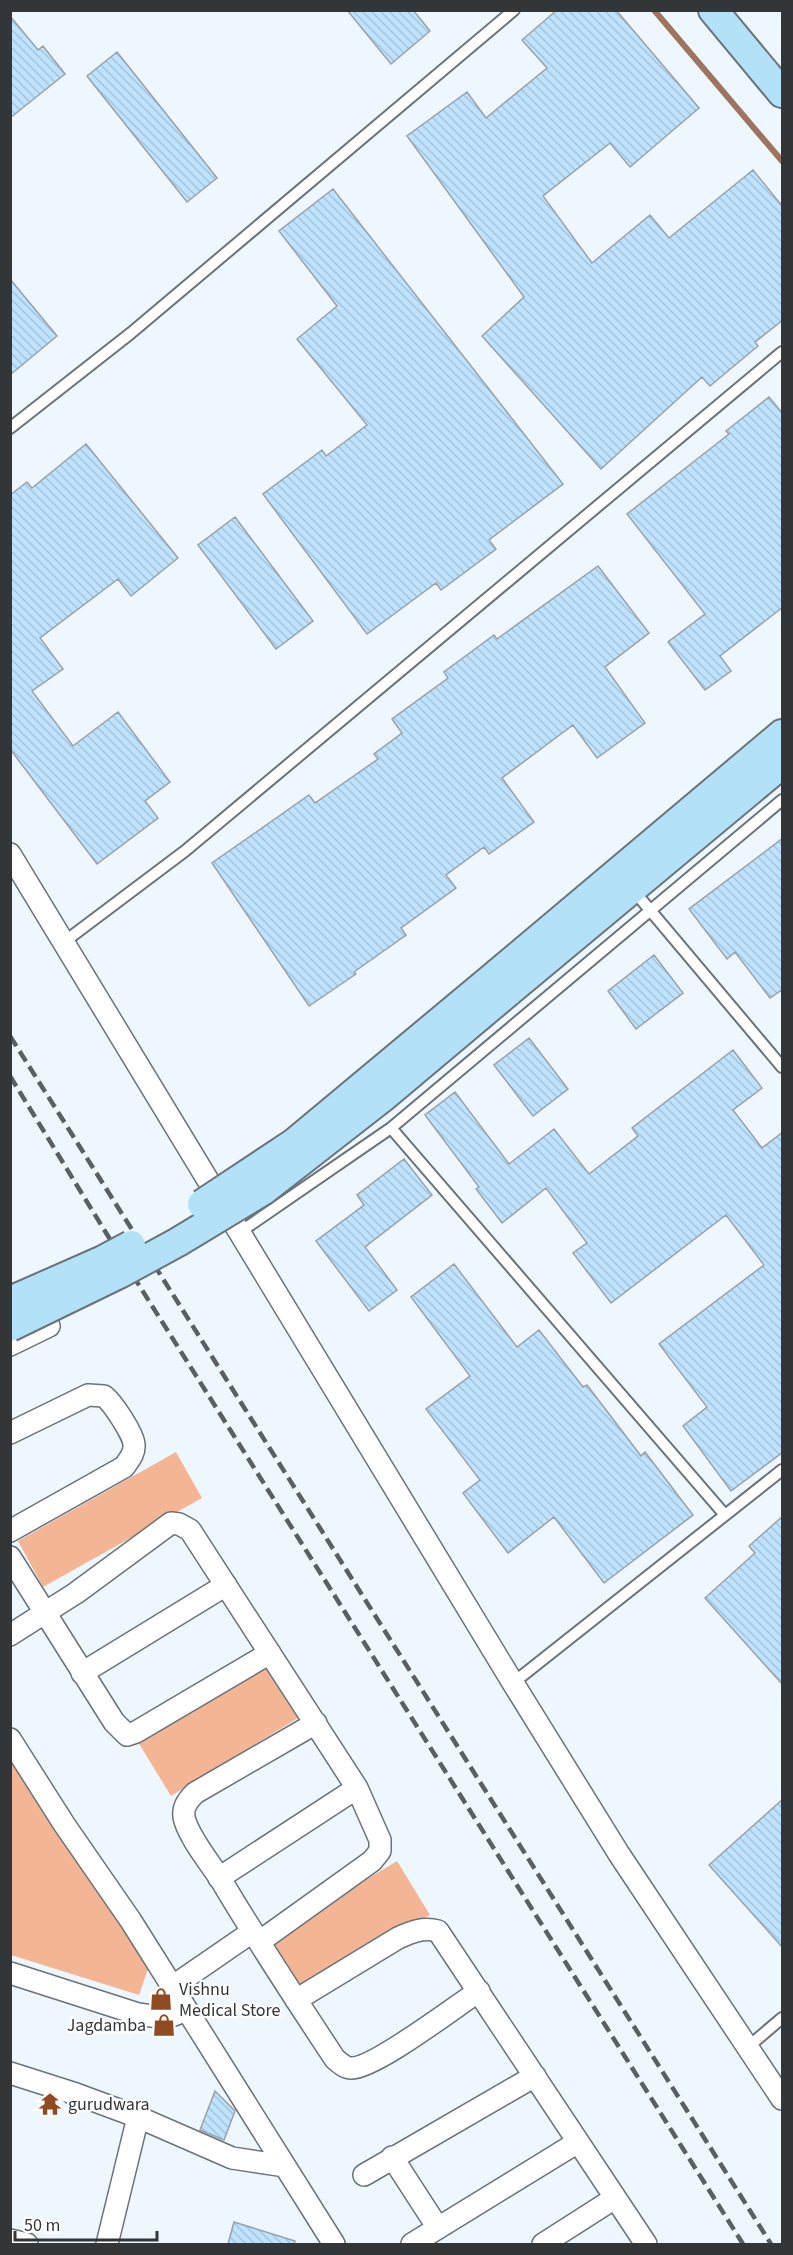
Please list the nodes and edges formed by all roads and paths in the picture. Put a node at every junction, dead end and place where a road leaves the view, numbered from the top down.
1 (514, 10) edge
2 (713, 10) edge
3 (783, 93) edge
4 (783, 352) edge
5 (10, 428) edge
6 (783, 734) edge
7 (783, 764) edge
8 (783, 800) edge
9 (10, 854) edge
10 (641, 899) junction
11 (64, 942) junction
12 (502, 983) junction
13 (783, 1067) edge
14 (391, 1128) junction
15 (240, 1232) junction
16 (10, 1301) edge
17 (49, 1326) dead end
18 (10, 1327) edge
19 (10, 1345) edge
20 (10, 1434) edge
21 (783, 1470) edge
22 (725, 1515) junction
23 (10, 1531) edge
24 (10, 1557) edge
25 (226, 1585) junction
26 (44, 1613) junction
27 (10, 1635) edge
28 (270, 1653) junction
29 (82, 1673) junction
30 (513, 1683) junction
31 (316, 1723) junction
32 (10, 1739) edge
33 (357, 1788) junction
34 (219, 1878) junction
35 (255, 1937) junction
36 (10, 1973) edge
37 (172, 1987) junction
38 (480, 1991) junction
39 (296, 2000) junction
40 (187, 2010) junction
41 (783, 2018) edge
42 (748, 2048) junction
43 (10, 2073) edge
44 (535, 2076) junction
45 (783, 2099) edge
46 (138, 2117) junction
47 (578, 2142) junction
48 (392, 2157) junction
49 (285, 2166) junction
50 (364, 2175) dead end
51 (615, 2198) junction
52 (438, 2228) junction
53 (10, 2240) edge
54 (27, 2244) edge
55 (107, 2244) edge
56 (334, 2244) edge
57 (412, 2244) edge
58 (543, 2244) edge
59 (646, 2244) edge

1 - 5 lane
2 - 3 main road
4 - 11 lane
6 - 12 main road
7 - 10 main road
8 - 10 lane
9 - 11 street
10 - 12 main road
10 - 13 lane
10 - 14 lane
11 - 15 street
12 - 16 main road, bridge
12 - 18 main road, bridge
14 - 15 lane
14 - 22 lane
15 - 30 street
17 - 19 street
20 - 23 street
21 - 22 lane
22 - 30 lane
24 - 26 street
25 - 26 street
25 - 28 street
25 - 29 street
26 - 27 street
26 - 29 street
28 - 29 street
28 - 31 street
30 - 42 street
31 - 33 street
31 - 34 street
32 - 37 street
33 - 34 street
33 - 35 street
34 - 35 street
35 - 37 street
35 - 39 street
36 - 40 street
37 - 40 street
38 - 39 street
38 - 39 street
38 - 44 street
40 - 49 street
41 - 42 lane
42 - 45 street
43 - 46 street
44 - 47 street
44 - 48 street
46 - 49 street
46 - 55 street
47 - 51 street
47 - 52 street
48 - 50 street
48 - 52 street
49 - 56 street
51 - 58 street
51 - 59 street
52 - 57 street
53 - 54 street

